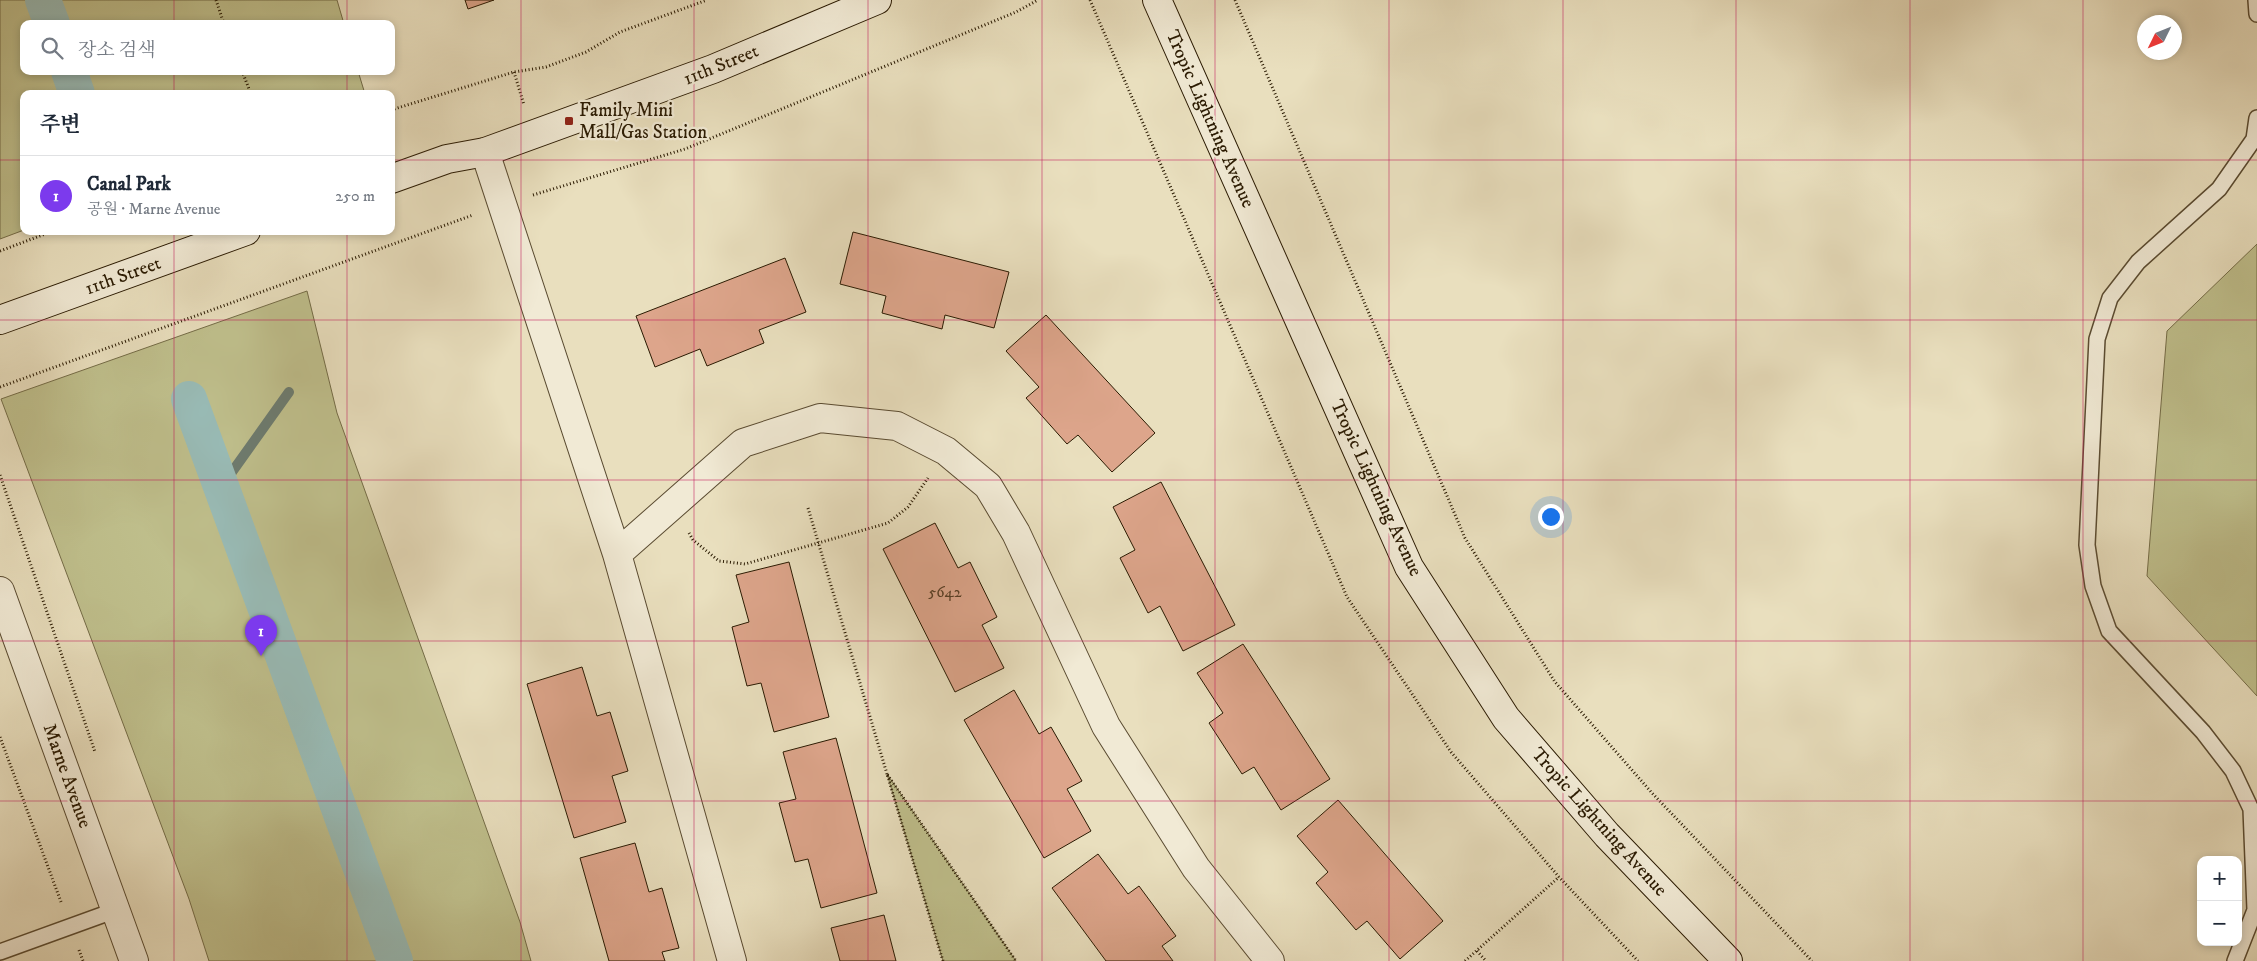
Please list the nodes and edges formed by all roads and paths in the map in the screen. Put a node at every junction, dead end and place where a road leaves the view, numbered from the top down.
1 (216, 0) edge
2 (707, 0) edge
3 (877, 0) edge
4 (1038, 0) edge
5 (1090, 0) edge
6 (1158, 0) edge
7 (1235, 0) edge
8 (2256, 0) edge
9 (2257, 14) edge
10 (223, 20) edge
11 (244, 75) edge
12 (249, 90) edge
13 (395, 109) edge
14 (2257, 118) edge
15 (485, 152) junction
16 (395, 178) edge
17 (503, 204) junction
18 (42, 235) edge
19 (235, 235) edge
20 (0, 251) edge
21 (0, 320) edge
22 (0, 388) edge
23 (946, 451) junction
24 (0, 475) edge
25 (674, 504) junction
26 (808, 508) dead end
27 (819, 542) junction
28 (617, 554) junction
29 (0, 592) edge
30 (0, 737) edge
31 (96, 755) dead end
32 (887, 774) junction
33 (1559, 878) junction
34 (116, 910) junction
35 (70, 927) junction
36 (1477, 951) junction
37 (0, 952) edge
38 (83, 961) edge
39 (134, 961) edge
40 (732, 961) edge
41 (943, 961) edge
42 (1016, 961) edge
43 (1270, 961) edge
44 (1465, 961) edge
45 (1486, 961) edge
46 (1638, 961) edge
47 (1728, 961) edge
48 (1812, 961) edge
49 (2235, 961) edge

1 - 10 path
2 - 13 path
3 - 15 street, 11th Street
4 - 17 path
5 - 33 path
6 - 47 street, Tropic Lightning Avenue
7 - 48 path
8 - 9 lane
11 - 12 path
14 - 49 lane
15 - 16 street, 11th Street
15 - 17 street
17 - 22 path
17 - 28 street
18 - 20 path
19 - 21 street, 11th Street
23 - 25 street
23 - 27 path
23 - 43 street
24 - 31 path
25 - 27 path
25 - 28 street
26 - 27 path
27 - 32 path
28 - 40 street
29 - 34 street, Marne Avenue
30 - 35 path
32 - 41 path
32 - 42 path
33 - 36 path
33 - 46 path
34 - 35 lane
34 - 39 street, Marne Avenue
35 - 37 lane
35 - 38 path
36 - 44 path
36 - 45 path

